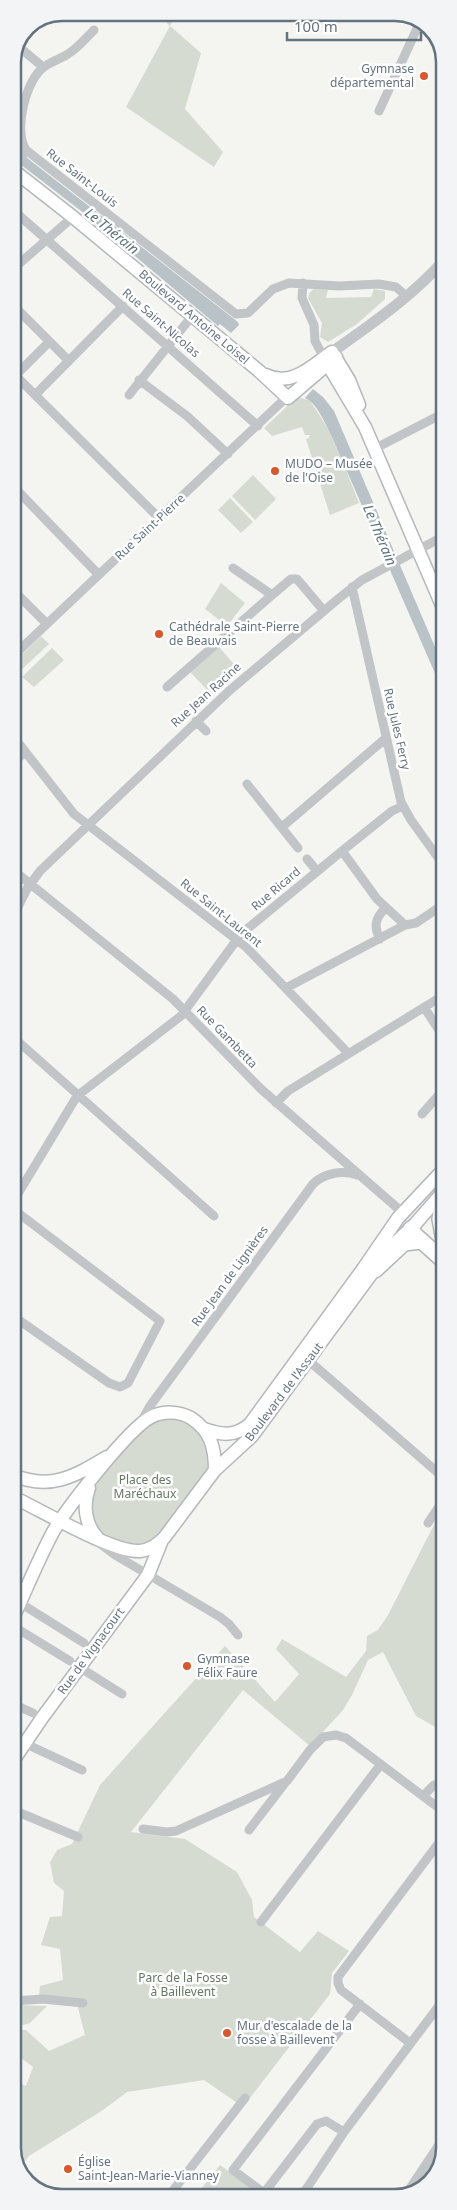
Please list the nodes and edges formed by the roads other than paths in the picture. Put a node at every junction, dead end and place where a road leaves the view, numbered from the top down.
1 (417, 28) edge
2 (94, 30) dead end
3 (23, 50) edge
4 (43, 67) junction
5 (379, 111) dead end
6 (21, 130) edge
7 (21, 130) edge
8 (26, 150) junction
9 (21, 156) edge
10 (21, 173) edge
11 (73, 217) junction
12 (21, 218) edge
13 (47, 239) junction
14 (21, 261) edge
15 (435, 275) edge
16 (303, 283) junction
17 (405, 295) junction
18 (123, 306) junction
19 (21, 314) edge
20 (192, 316) junction
21 (49, 342) junction
22 (167, 345) junction
23 (330, 358) junction
24 (69, 361) junction
25 (310, 367) junction
26 (21, 370) edge
27 (259, 371) junction
28 (140, 380) junction
29 (306, 382) junction
30 (21, 383) edge
31 (342, 387) junction
32 (35, 395) junction
33 (129, 395) dead end
34 (288, 398) junction
35 (435, 418) edge
36 (258, 426) junction
37 (365, 427) junction
38 (374, 449) junction
39 (228, 454) junction
40 (21, 494) edge
41 (160, 518) junction
42 (435, 541) edge
43 (418, 550) junction
44 (233, 568) dead end
45 (99, 575) junction
46 (352, 587) junction
47 (435, 590) edge
48 (272, 595) junction
49 (21, 598) edge
50 (324, 611) junction
51 (47, 624) junction
52 (21, 648) edge
53 (167, 687) dead end
54 (196, 721) junction
55 (206, 731) dead end
56 (386, 738) junction
57 (21, 747) edge
58 (25, 752) junction
59 (21, 755) edge
60 (247, 784) dead end
61 (403, 806) junction
62 (88, 825) junction
63 (282, 827) junction
64 (435, 847) edge
65 (298, 848) dead end
66 (342, 851) junction
67 (307, 859) dead end
68 (317, 871) junction
69 (21, 877) edge
70 (30, 884) junction
71 (21, 901) edge
72 (385, 908) junction
73 (435, 910) edge
74 (404, 926) junction
75 (380, 938) junction
76 (236, 939) junction
77 (286, 988) junction
78 (435, 1000) edge
79 (424, 1007) junction
80 (185, 1011) junction
81 (435, 1025) edge
82 (21, 1045) edge
83 (348, 1053) junction
84 (77, 1096) junction
85 (435, 1099) edge
86 (276, 1103) junction
87 (422, 1114) dead end
88 (360, 1176) junction
89 (436, 1182) edge
90 (22, 1188) edge
91 (436, 1199) edge
92 (22, 1216) edge
93 (214, 1216) dead end
94 (410, 1220) junction
95 (436, 1240) edge
96 (421, 1241) junction
97 (436, 1254) edge
98 (375, 1270) junction
99 (22, 1322) edge
100 (308, 1360) junction
101 (140, 1424) junction
102 (204, 1429) junction
103 (113, 1454) junction
104 (215, 1470) junction
105 (436, 1471) edge
106 (22, 1478) edge
107 (92, 1482) junction
108 (22, 1501) edge
109 (436, 1511) edge
110 (61, 1521) junction
111 (428, 1523) dead end
112 (90, 1535) junction
113 (164, 1538) junction
114 (104, 1542) junction
115 (148, 1575) junction
116 (22, 1600) edge
117 (22, 1604) edge
118 (22, 1631) edge
119 (238, 1634) dead end
120 (84, 1644) dead end
121 (75, 1664) junction
122 (122, 1694) dead end
123 (22, 1708) edge
124 (33, 1713) dead end
125 (22, 1735) edge
126 (22, 1742) edge
127 (381, 1764) junction
128 (82, 1770) dead end
129 (286, 1781) junction
130 (436, 1785) edge
131 (423, 1796) junction
132 (436, 1806) edge
133 (22, 1814) edge
134 (142, 1829) dead end
135 (249, 1830) dead end
136 (78, 1836) dead end
137 (436, 1847) edge
138 (261, 1922) dead end
139 (22, 2000) edge
140 (83, 2003) dead end
141 (360, 2004) junction
142 (436, 2009) edge
143 (410, 2043) junction
144 (245, 2098) dead end
145 (344, 2132) junction
146 (435, 2152) edge
147 (414, 2183) edge
148 (258, 2188) edge
149 (268, 2188) edge
150 (307, 2188) edge
151 (174, 2189) edge

1 - 5 street
2 - 4 street
3 - 4 street
4 - 7 street, Rue Saint-Louis
6 - 8 street, Rue Saint-Louis
8 - 9 street
8 - 16 street, Rue Saint-Louis
10 - 11 main road, Boulevard Antoine Loisel
11 - 13 street
11 - 20 main road, Boulevard Antoine Loisel
12 - 13 street, Rue Saint-Nicolas
13 - 14 street
13 - 18 street, Rue Saint-Nicolas
15 - 17 street
16 - 17 street
16 - 23 street
17 - 23 street
18 - 22 street, Rue Saint-Nicolas
18 - 24 street
19 - 21 street
20 - 22 street
20 - 27 main road, Boulevard Antoine Loisel
21 - 24 street
21 - 26 street
22 - 28 street
22 - 36 street, Rue Saint-Nicolas
23 - 25 main road, Rue Saint-Pierre
23 - 29 main road, Rue Saint-Pierre
23 - 31 main road
23 - 37 main road
24 - 32 street
25 - 27 main road, Boulevard Antoine Loisel
25 - 34 street, Rue Saint-Pierre
27 - 34 main road, Boulevard Antoine Loisel
28 - 33 street
28 - 39 street
29 - 31 main road
29 - 34 main road, Rue Saint-Pierre
30 - 32 street
31 - 37 main road
32 - 41 street
34 - 36 street, Rue Saint-Pierre
35 - 38 street
36 - 39 street, Rue Saint-Pierre
37 - 38 main road
38 - 43 main road
39 - 41 street, Rue Saint-Pierre
40 - 45 street
41 - 45 street, Rue Saint-Pierre
42 - 43 street, Rue Jean Racine
43 - 46 street, Rue Jean Racine
43 - 47 main road
44 - 48 street
45 - 51 street, Rue Saint-Pierre
46 - 50 street, Rue Jean Racine
46 - 56 street, Rue Jules Ferry
48 - 50 street
48 - 53 street
49 - 51 street
50 - 54 street, Rue Jean Racine
51 - 52 street, Rue Saint-Pierre
54 - 55 street
54 - 62 street, Rue Jean Racine
56 - 61 street, Rue Jules Ferry
56 - 63 street
57 - 58 street, Rue Saint-Laurent
58 - 59 street
58 - 62 street, Rue Saint-Laurent
60 - 63 street
61 - 64 street, Rue Jules Ferry
61 - 66 street, Rue Ricard
62 - 70 street, Rue Jean Racine
62 - 76 street, Rue Saint-Laurent
63 - 65 street
66 - 68 street, Rue Ricard
66 - 72 street
67 - 68 street
68 - 76 street, Rue Ricard
69 - 70 street, Rue Gambetta
70 - 71 street, Rue Jean Racine
70 - 80 street, Rue Gambetta
72 - 74 street
72 - 75 street
73 - 74 street
74 - 75 street
75 - 77 street
76 - 77 street, Rue Saint-Laurent
76 - 80 street, Rue Ricard
77 - 83 street, Rue Saint-Laurent
78 - 79 street
79 - 81 street
79 - 83 street
80 - 84 street, Rue Ricard
80 - 86 street, Rue Gambetta
82 - 84 street
83 - 86 street
84 - 90 street
84 - 93 street
85 - 87 street
86 - 88 street, Rue Gambetta
88 - 94 street, Rue Gambetta
88 - 101 street, Rue Jean de Lignières
89 - 94 main road
91 - 94 main road
92 - 99 street
94 - 95 main road
94 - 96 main road
94 - 98 main road, Boulevard de l'Assaut
94 - 102 main road, Boulevard de l'Assaut
96 - 97 main road
96 - 98 main road
98 - 100 main road, Boulevard de l'Assaut
100 - 104 main road, Boulevard de l'Assaut
100 - 105 street
101 - 102 main road
101 - 103 main road
102 - 104 main road
103 - 106 main road
103 - 107 main road
104 - 113 main road, Boulevard de l'Assaut
107 - 110 main road
107 - 114 main road
108 - 110 main road, Boulevard de l'Assaut
109 - 111 street
110 - 112 main road, Boulevard de l'Assaut
110 - 116 main road
112 - 114 main road, Boulevard de l'Assaut
112 - 115 street
113 - 114 main road, Boulevard de l'Assaut
113 - 115 main road, Rue de Vignacourt
115 - 119 street
115 - 121 main road, Rue de Vignacourt
117 - 120 street
118 - 121 street
121 - 122 street
121 - 125 main road, Rue de Vignacourt
123 - 124 street
126 - 128 street
127 - 129 street
127 - 131 street
127 - 138 street
129 - 134 street
129 - 135 street
130 - 131 street
131 - 132 street
133 - 136 street
137 - 141 street
139 - 140 street
141 - 143 street
141 - 148 street
142 - 143 street
143 - 145 street
144 - 151 street
145 - 149 street
145 - 150 street
146 - 147 street

